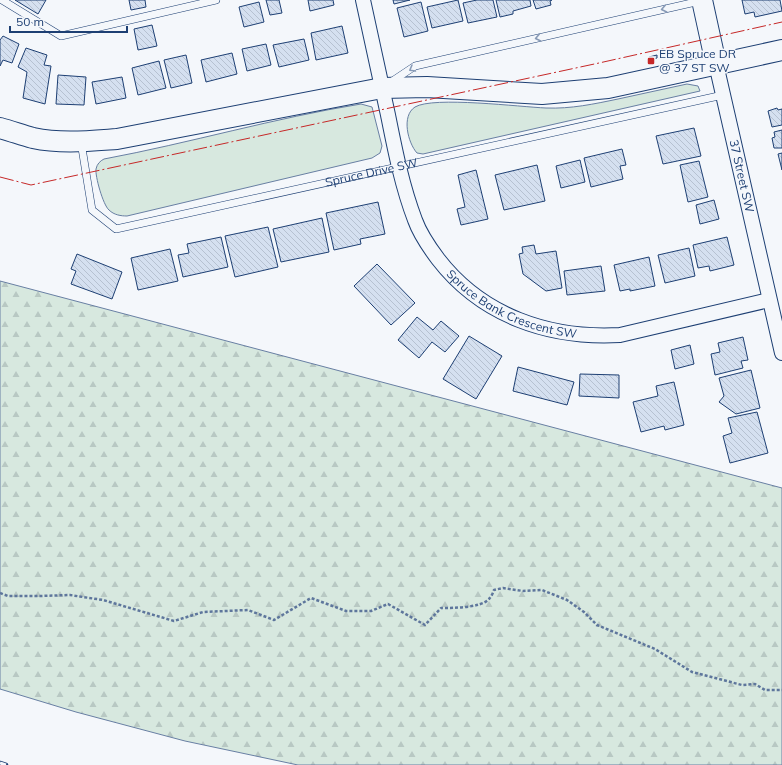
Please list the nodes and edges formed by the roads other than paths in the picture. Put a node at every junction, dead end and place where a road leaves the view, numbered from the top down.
1 (2, 0) edge
2 (216, 0) edge
3 (362, 0) edge
4 (702, 0) edge
5 (782, 50) edge
6 (716, 64) junction
7 (382, 88) junction
8 (723, 95) junction
9 (0, 128) edge
10 (81, 142) junction
11 (399, 168) junction
12 (769, 300) junction
13 (782, 353) edge

1 - 2 lane
3 - 7 street, Spruce Bank Crescent SW
4 - 6 street, 37 Street SW
4 -> 7 lane
5 - 6 street
6 - 7 street
6 - 8 street, 37 Street SW
7 - 10 street
7 - 11 street, Spruce Bank Crescent SW
8 - 11 lane, Spruce Drive SW
8 - 12 street, 37 Street SW
9 - 10 street
10 - 11 lane, Spruce Drive SW
11 - 12 street, Spruce Bank Crescent SW
12 - 13 street, 37 Street SW

